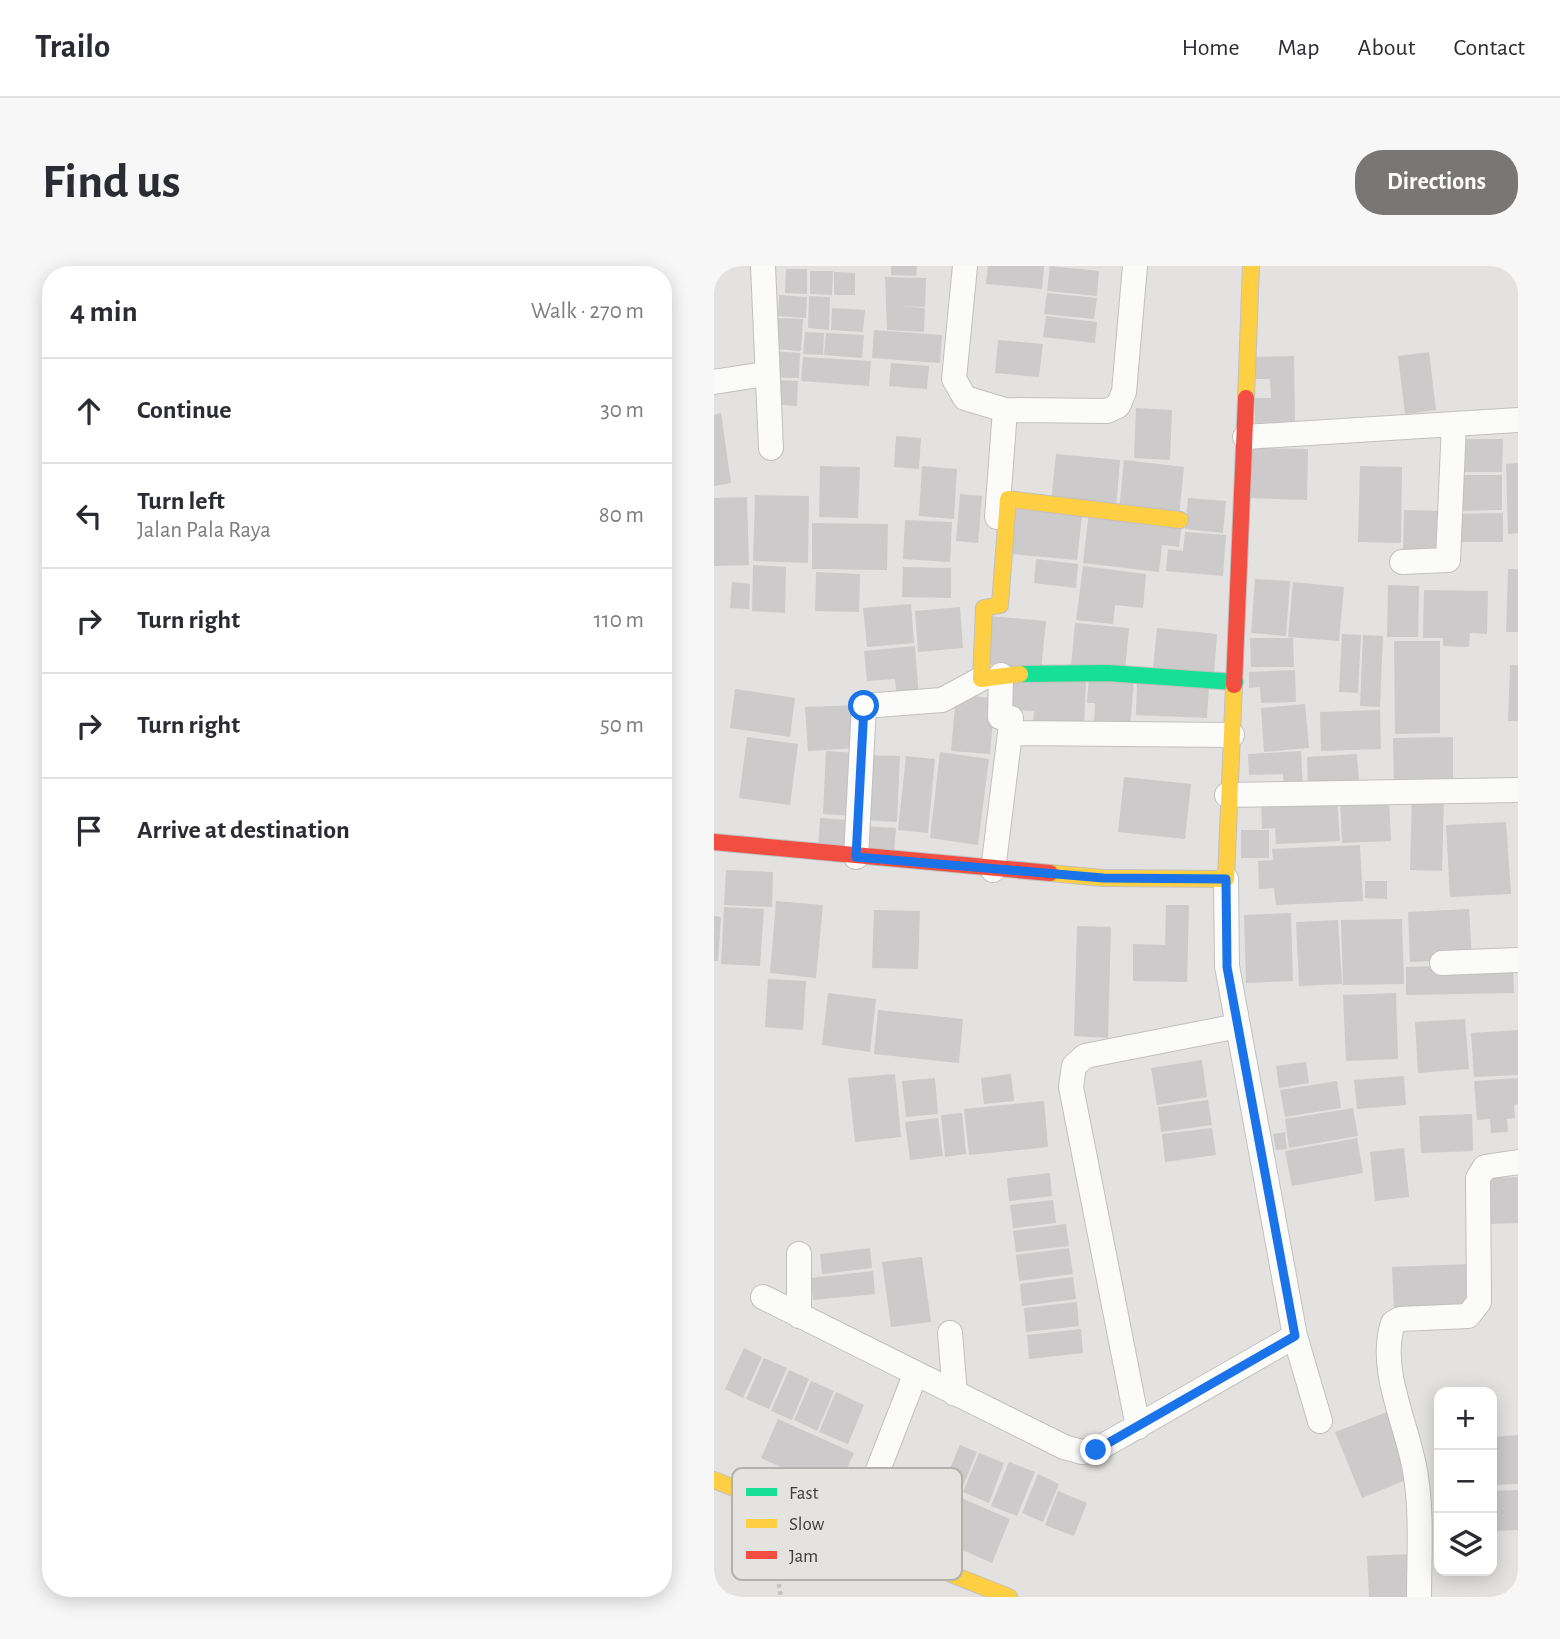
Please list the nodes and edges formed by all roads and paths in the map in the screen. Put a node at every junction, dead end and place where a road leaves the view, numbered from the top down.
1 (763, 266) edge
2 (965, 266) edge
3 (1135, 266) edge
4 (1251, 266) edge
5 (765, 374) junction
6 (714, 382) edge
7 (1005, 410) junction
8 (1518, 420) edge
9 (1454, 424) junction
10 (1245, 437) junction
11 (771, 448) dead end
12 (1180, 520) dead end
13 (1402, 562) dead end
14 (993, 580) dead end
15 (991, 677) junction
16 (1234, 682) junction
17 (1010, 733) junction
18 (1232, 734) junction
19 (1518, 790) edge
20 (1227, 794) junction
21 (714, 842) edge
22 (856, 857) junction
23 (993, 870) junction
24 (1226, 879) junction
25 (1518, 960) edge
26 (1442, 963) dead end
27 (1238, 1026) junction
28 (1518, 1162) edge
29 (799, 1254) dead end
30 (763, 1297) dead end
31 (799, 1316) junction
32 (950, 1333) dead end
33 (1295, 1336) junction
34 (915, 1376) junction
35 (955, 1394) junction
36 (1320, 1421) dead end
37 (1138, 1427) junction
38 (879, 1468) edge
39 (714, 1480) edge
40 (732, 1488) edge
41 (962, 1578) edge
42 (1009, 1597) edge
43 (1419, 1597) edge

1 - 5 street
2 - 7 street
3 - 7 street
4 - 10 street
5 - 6 street
5 - 11 street
7 - 14 street
8 - 9 street
9 - 10 street
9 - 13 street
10 - 16 street
12 - 15 street
15 - 16 street
15 - 17 street
15 - 22 street
16 - 18 street
17 - 18 street
17 - 23 street
18 - 20 street
19 - 20 street
20 - 24 street
21 - 22 street
22 - 23 street
23 - 24 street
24 - 27 street
25 - 26 street
27 - 33 street
27 - 37 street
28 - 43 street
29 - 31 street
30 - 31 street
31 - 34 street
32 - 35 street
33 - 36 street
33 - 37 street
34 - 35 street
34 - 38 street
35 - 37 street
39 - 40 street
41 - 42 street

